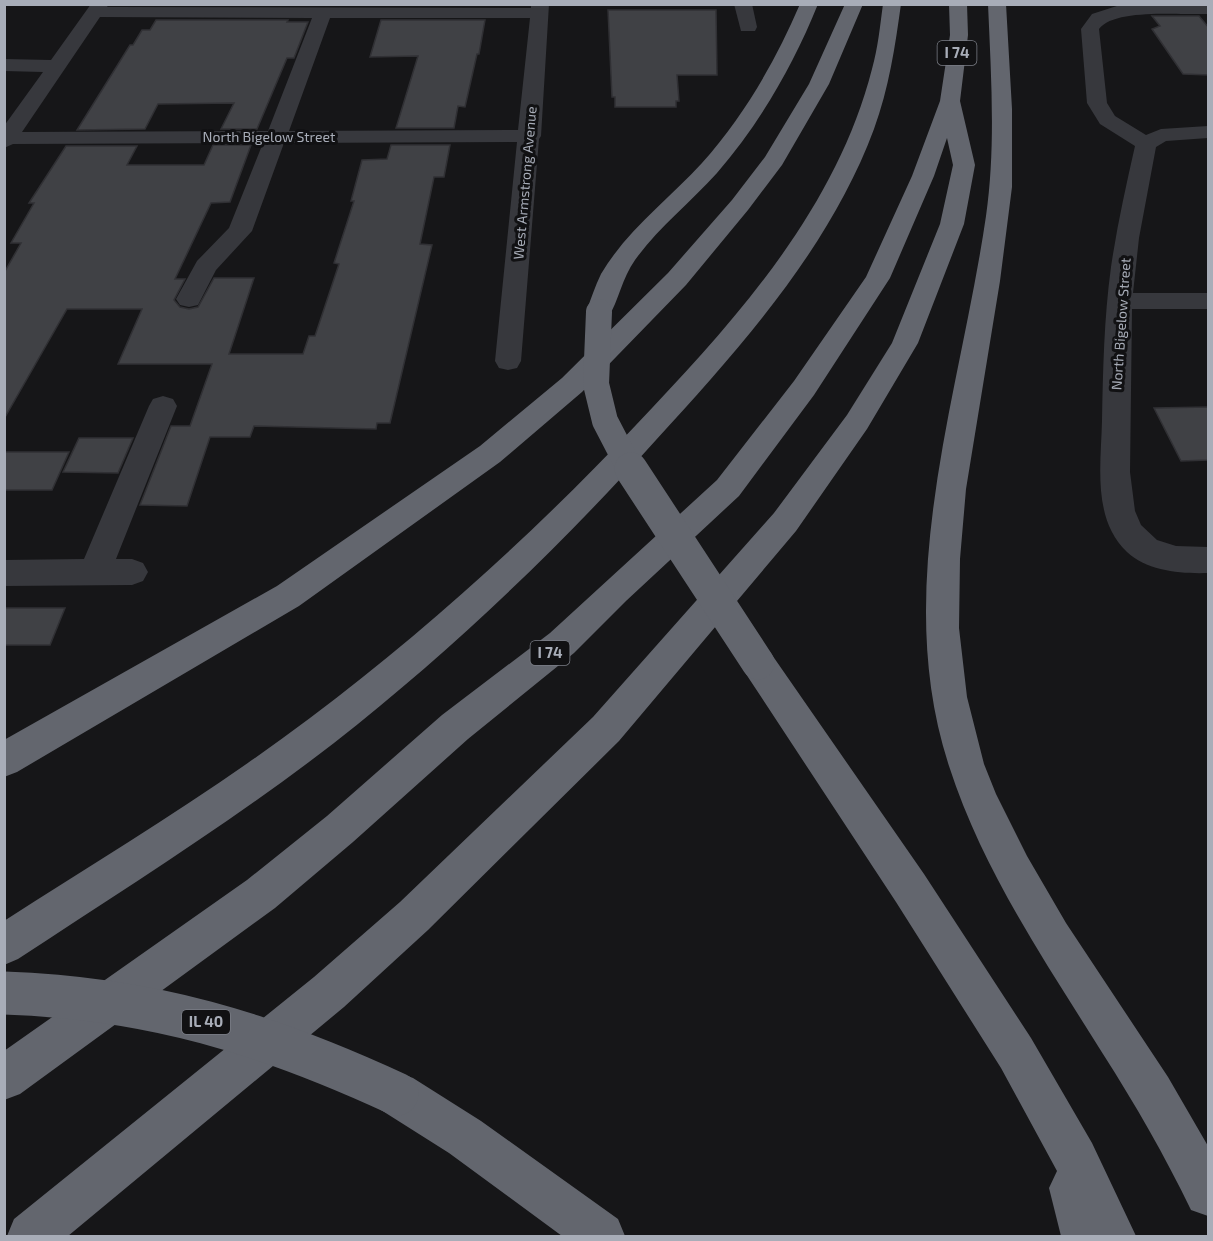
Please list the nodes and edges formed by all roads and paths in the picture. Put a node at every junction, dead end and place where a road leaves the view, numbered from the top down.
1 (743, 4) edge
2 (809, 4) edge
3 (854, 4) edge
4 (892, 4) edge
5 (958, 4) edge
6 (997, 4) edge
7 (98, 8) edge
8 (540, 9) edge
9 (1209, 9) edge
10 (324, 11) junction
11 (748, 27) dead end
12 (4, 65) edge
13 (58, 66) junction
14 (950, 100) junction
15 (1209, 132) edge
16 (530, 136) junction
17 (275, 137) junction
18 (6, 140) edge
19 (1146, 144) junction
20 (189, 299) dead end
21 (1120, 301) junction
22 (1209, 301) edge
23 (508, 361) dead end
24 (163, 406) dead end
25 (1209, 560) edge
26 (132, 572) dead end
27 (4, 573) edge
28 (94, 573) junction
29 (4, 760) edge
30 (4, 945) edge
31 (4, 993) edge
32 (4, 1078) edge
33 (1047, 1106) junction
34 (1209, 1193) edge
35 (31, 1236) edge
36 (601, 1236) edge
37 (1085, 1236) edge
38 (1112, 1236) edge

1 - 11 street
2 - 33 highway, bridge
3 - 29 highway
4 - 30 highway
5 - 14 highway, I 74
6 - 34 highway
7 - 10 street
7 - 13 street
8 - 10 street
8 - 16 street, West Armstrong Avenue
9 - 19 street
10 - 17 street
12 - 13 street
13 - 18 street
14 - 32 highway, I 74
14 - 35 highway
15 - 19 street
16 - 17 street, North Bigelow Street
16 - 23 street, West Armstrong Avenue
17 - 18 street, North Bigelow Street
17 - 20 street
19 - 21 street, North Bigelow Street
21 - 22 street
21 - 25 street, North Bigelow Street
24 - 28 street
26 - 28 street
27 - 28 street
31 - 36 highway, IL 40, bridge
33 - 37 highway
33 - 38 highway

